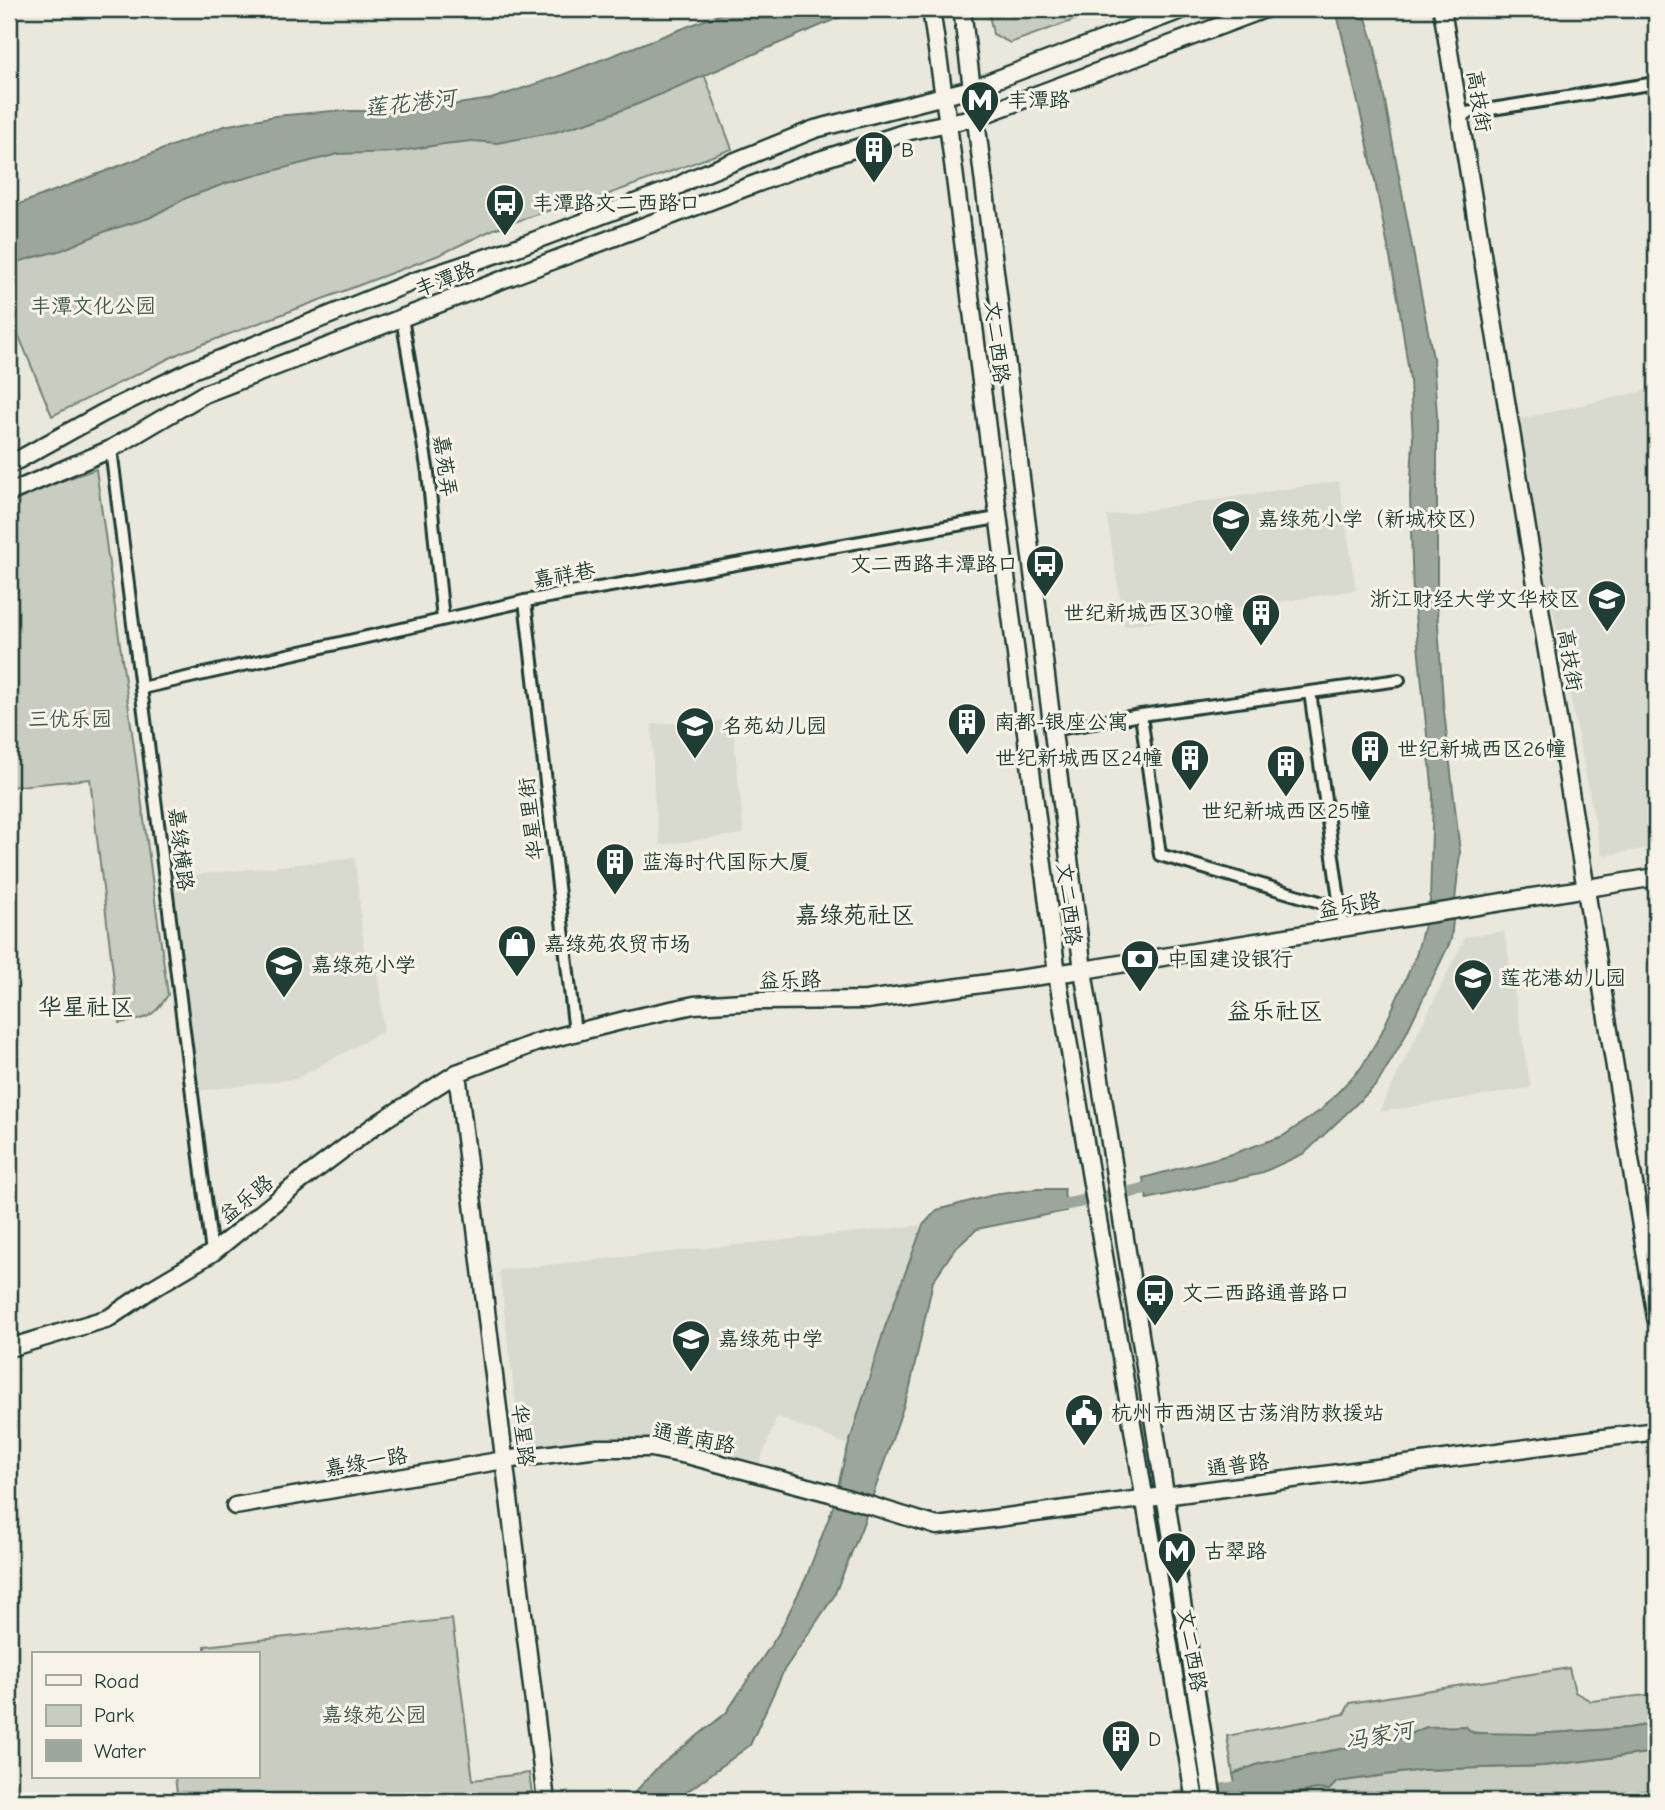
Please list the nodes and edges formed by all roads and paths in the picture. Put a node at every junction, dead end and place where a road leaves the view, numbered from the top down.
1 (931, 9) edge
2 (962, 9) edge
3 (1184, 9) edge
4 (1265, 9) edge
5 (1443, 9) edge
6 (1656, 83) edge
7 (971, 89) junction
8 (944, 94) junction
9 (1460, 114) junction
10 (977, 117) junction
11 (948, 124) junction
12 (402, 318) junction
13 (111, 449) junction
14 (9, 465) edge
15 (9, 494) edge
16 (997, 518) junction
17 (525, 601) junction
18 (443, 620) junction
19 (1399, 680) dead end
20 (142, 688) junction
21 (1310, 692) junction
22 (1141, 715) junction
23 (1051, 730) junction
24 (1656, 877) edge
25 (1586, 890) junction
26 (1340, 908) junction
27 (1343, 928) junction
28 (1083, 970) junction
29 (1057, 974) junction
30 (575, 1032) junction
31 (457, 1073) junction
32 (1656, 1208) edge
33 (1639, 1211) junction
34 (212, 1253) junction
35 (1656, 1318) edge
36 (9, 1348) edge
37 (1656, 1431) edge
38 (505, 1460) junction
39 (830, 1493) joint
40 (1164, 1496) junction
41 (1146, 1499) junction
42 (235, 1506) dead end
43 (546, 1801) edge
44 (1195, 1801) edge
45 (1213, 1801) edge

1 - 8 main road, 文二西路
2 - 7 main road, 文二西路
3 - 7 main road, 丰潭路
4 - 10 main road, 丰潭路
5 - 9 main road, 高技街
6 - 9 street
7 - 8 main road, 丰潭路
7 - 10 main road, 文二西路
8 - 11 main road, 文二西路
8 - 14 main road, 丰潭路
9 - 25 main road, 高技街
10 - 11 main road, 丰潭路
10 - 23 main road, 文二西路
11 - 12 main road, 丰潭路
11 - 16 main road, 文二西路
12 - 13 main road, 丰潭路
12 - 18 street, 嘉苑弄
13 - 15 main road, 丰潭路
13 - 20 street, 嘉绿横路
16 - 17 street, 嘉祥巷
16 - 29 main road, 文二西路
17 - 18 street, 嘉祥巷
17 - 30 street, 华星里街
18 - 20 street, 嘉祥巷
19 - 21 street
20 - 34 street, 嘉绿横路
21 - 22 street
21 - 26 street
22 - 23 street
22 - 26 street
23 - 28 main road, 文二西路
24 - 25 main road, 益乐路
25 - 27 main road, 益乐路
25 - 33 main road, 高技街
26 - 27 street
27 - 28 main road, 益乐路
28 - 29 main road, 益乐路
28 - 40 main road, 文二西路
29 - 30 main road, 益乐路
29 - 41 main road, 文二西路
30 - 31 main road, 益乐路
31 - 34 main road, 益乐路
31 - 38 main road, 华星路
32 - 33 main road
33 - 35 main road, 高技街
34 - 36 main road, 益乐路
37 - 40 main road, 通普路
38 - 39 main road, 通普南路
38 - 42 main road, 嘉绿一路
38 - 43 main road, 华星路
39 - 41 main road, 通普路
40 - 41 main road, 通普路
40 - 45 main road, 文二西路
41 - 44 main road, 文二西路

